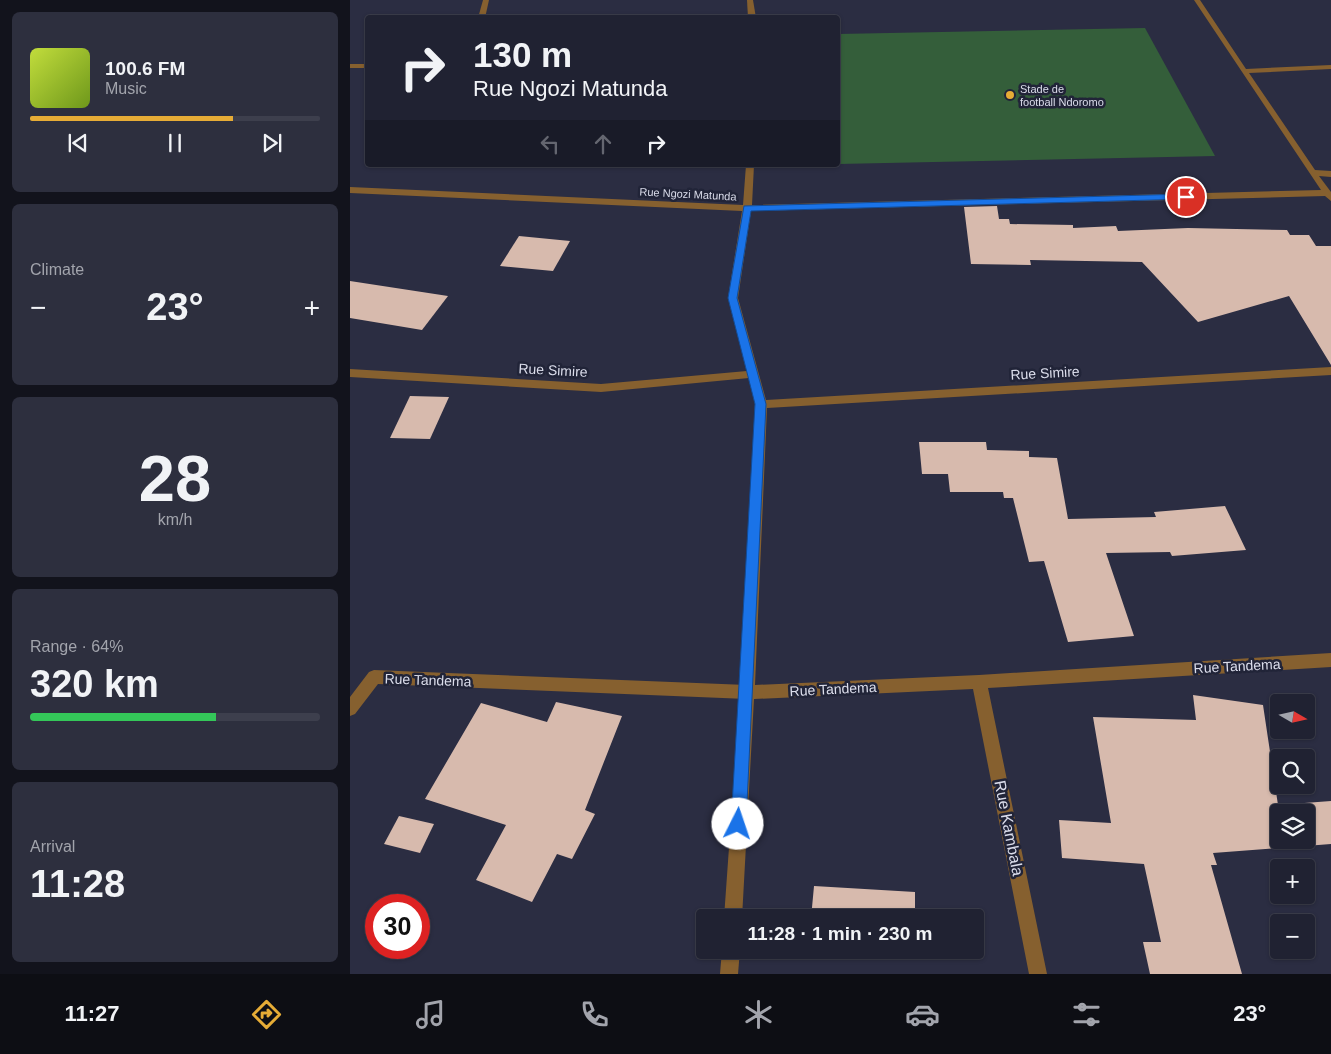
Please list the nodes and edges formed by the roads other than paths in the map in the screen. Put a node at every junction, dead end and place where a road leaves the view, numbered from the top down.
1 (486, 0) edge
2 (750, 0) edge
3 (1197, 0) edge
4 (482, 15) edge
5 (752, 15) edge
6 (350, 66) edge
7 (365, 66) edge
8 (1331, 67) edge
9 (1244, 71) junction
10 (750, 167) edge
11 (1312, 173) junction
12 (1331, 174) edge
13 (350, 190) edge
14 (1328, 195) edge
15 (747, 208) junction
16 (1331, 371) edge
17 (350, 373) edge
18 (754, 374) junction
19 (761, 404) junction
20 (1331, 660) edge
21 (374, 677) junction
22 (980, 682) junction
23 (747, 692) junction
24 (350, 694) edge
25 (350, 709) edge
26 (734, 909) edge
27 (730, 959) edge
28 (729, 974) edge
29 (1038, 974) edge

1 - 4 street
2 - 5 street
3 - 9 street
6 - 7 street
8 - 9 street
9 - 11 street
10 - 15 street
11 - 12 street
11 - 14 street
13 - 15 street, Rue Ngozi Matunda
14 - 15 street, Rue Ngozi Matunda
15 - 18 street
16 - 19 street, Rue Simire
17 - 18 street, Rue Simire
18 - 19 street
19 - 23 street
20 - 22 street, Rue Tandema
21 - 23 street, Rue Tandema
21 - 24 street
21 - 25 street, Rue Tandema
22 - 23 street, Rue Tandema
22 - 29 street, Rue Kambala
23 - 26 street
27 - 28 street

